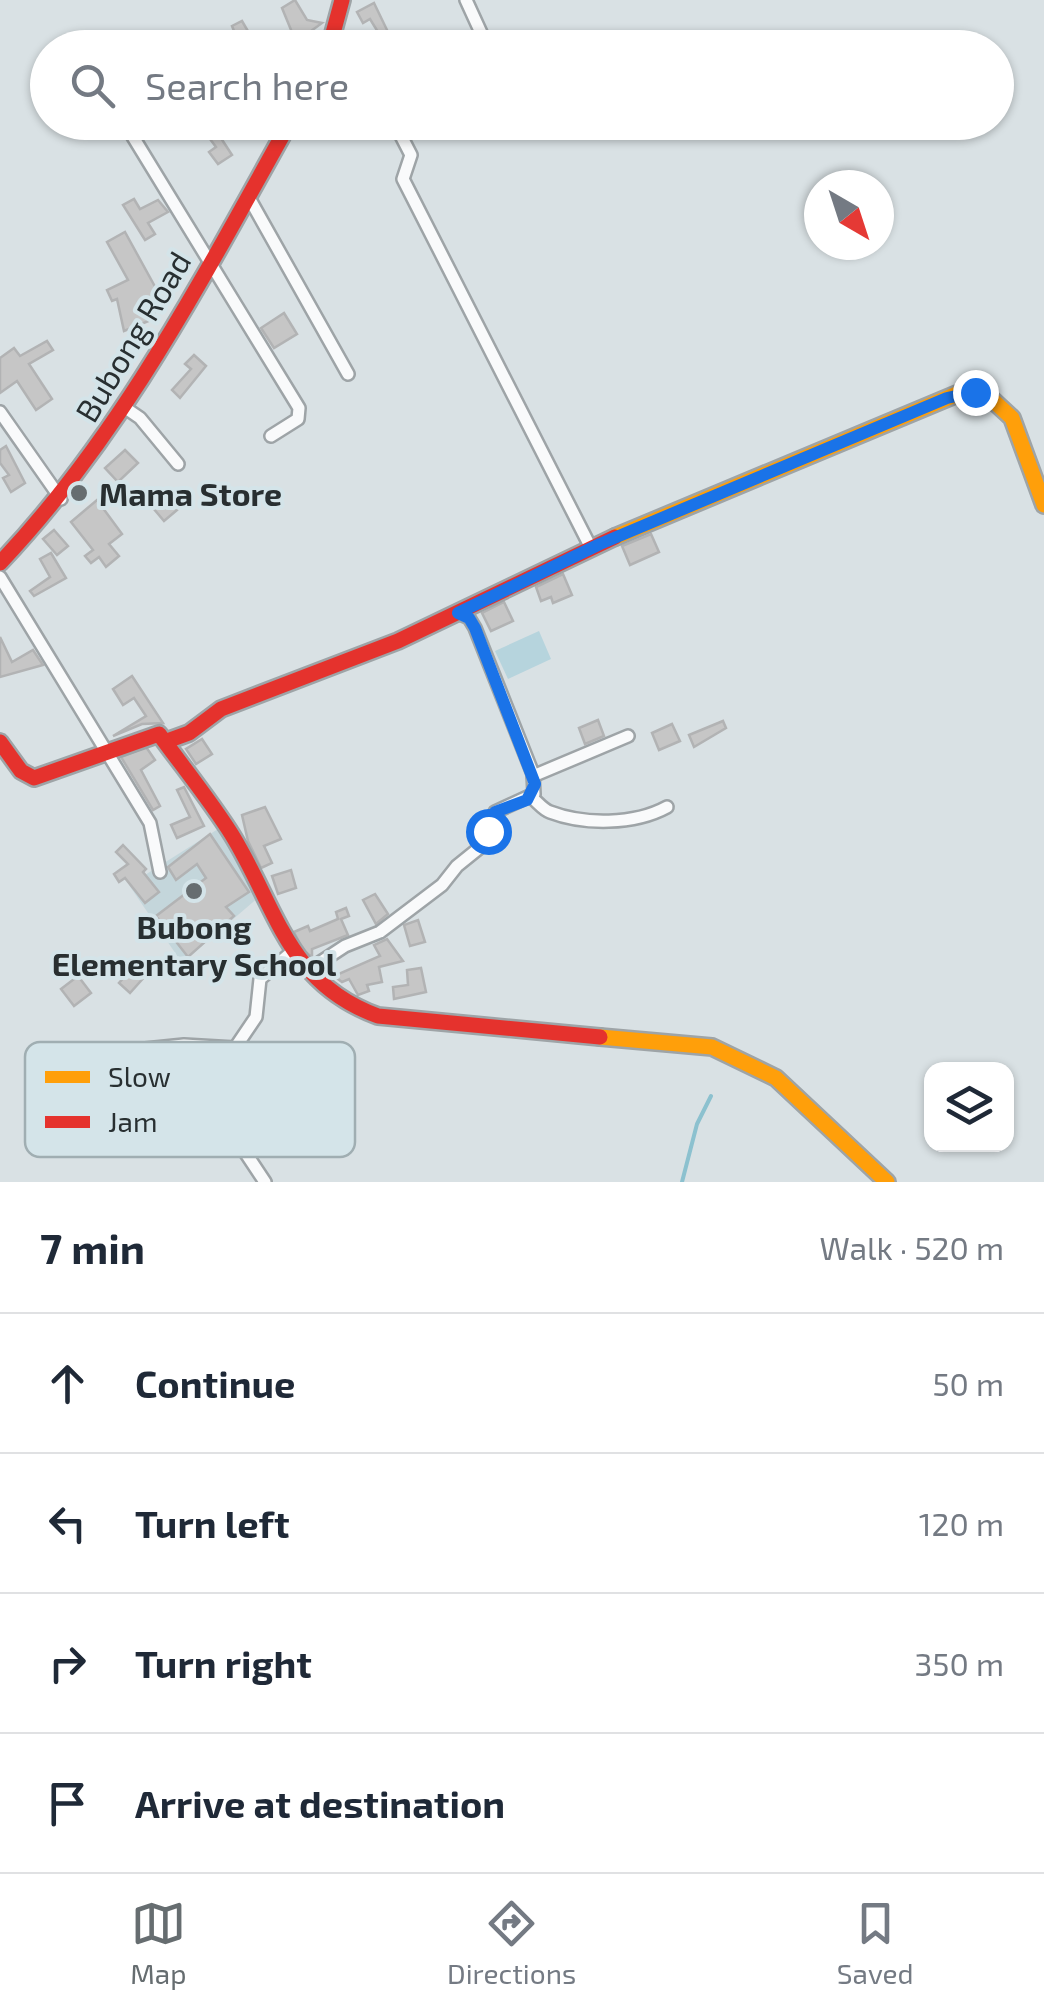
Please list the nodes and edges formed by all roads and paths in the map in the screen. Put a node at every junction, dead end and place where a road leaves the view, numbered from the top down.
1 (342, 0) edge
2 (466, 0) edge
3 (334, 30) edge
4 (480, 30) edge
5 (135, 140) edge
6 (280, 140) edge
7 (404, 140) edge
8 (248, 196) junction
9 (208, 264) junction
10 (348, 374) dead end
11 (124, 407) junction
12 (0, 412) edge
13 (271, 436) dead end
14 (178, 464) dead end
15 (61, 499) junction
16 (1044, 505) edge
17 (591, 548) junction
18 (0, 563) edge
19 (0, 578) edge
20 (458, 613) junction
21 (628, 736) dead end
22 (0, 742) edge
23 (167, 742) junction
24 (105, 751) junction
25 (534, 776) junction
26 (531, 797) junction
27 (666, 807) dead end
28 (160, 872) dead end
29 (292, 952) junction
30 (307, 971) junction
31 (239, 1042) edge
32 (250, 1157) edge
33 (265, 1182) edge
34 (887, 1182) edge

1 - 3 street
2 - 4 street
5 - 9 street
6 - 8 street, Bubong Road
7 - 17 street
8 - 9 street, Bubong Road
8 - 10 street
9 - 11 street, Bubong Road
9 - 13 street
11 - 14 street
11 - 15 street, Bubong Road
12 - 15 street
15 - 18 street, Bubong Road
16 - 17 street
17 - 20 street
19 - 24 street
20 - 23 street
20 - 25 street
21 - 25 street
22 - 24 street
23 - 24 street
23 - 29 street
24 - 28 street
25 - 26 street
26 - 27 street
26 - 30 street
29 - 30 street
29 - 31 street
30 - 34 street
32 - 33 street

